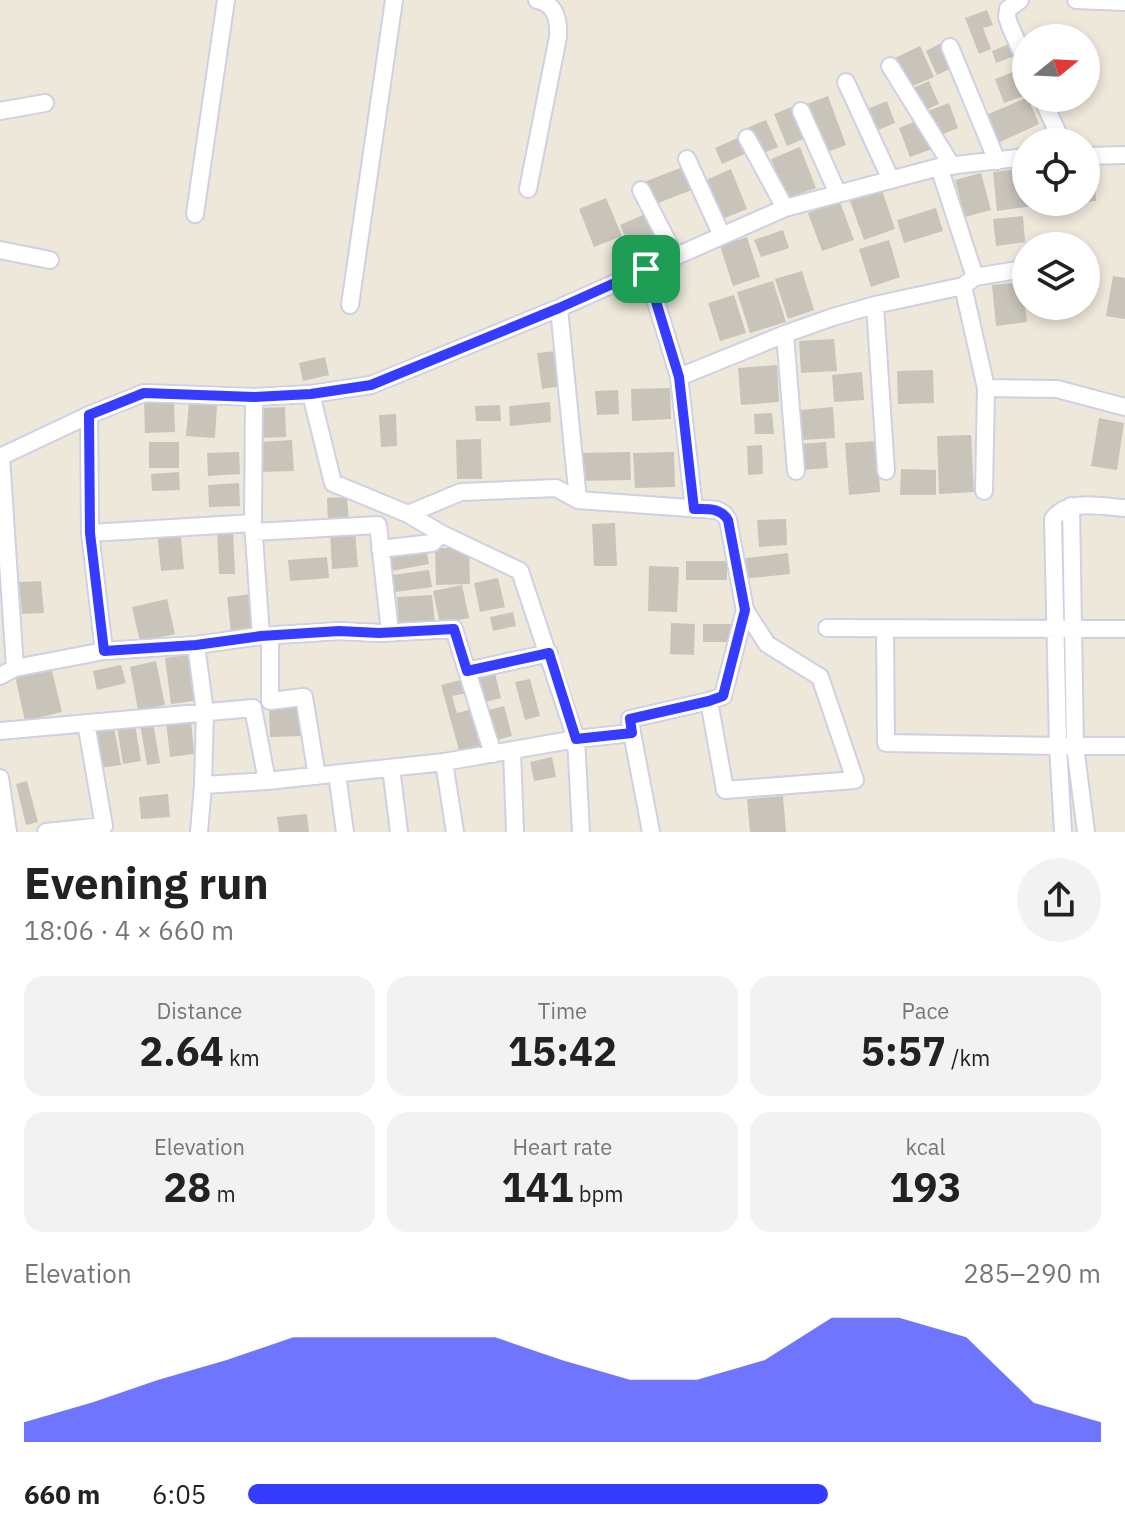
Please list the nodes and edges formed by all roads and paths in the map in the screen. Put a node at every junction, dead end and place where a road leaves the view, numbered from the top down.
1 (226, 0) edge
2 (394, 0) edge
3 (537, 0) edge
4 (1020, 0) edge
5 (1076, 0) edge
6 (1125, 2) edge
7 (1012, 29) edge
8 (950, 47) dead end
9 (890, 66) dead end
10 (846, 82) dead end
11 (45, 103) dead end
12 (0, 111) edge
13 (801, 111) dead end
14 (747, 138) dead end
15 (1125, 155) edge
16 (1100, 156) edge
17 (687, 159) dead end
18 (1012, 159) edge
19 (997, 161) junction
20 (946, 166) junction
21 (891, 180) junction
22 (528, 189) dead end
23 (641, 190) dead end
24 (838, 194) junction
25 (785, 208) junction
26 (195, 214) dead end
27 (722, 236) junction
28 (0, 250) edge
29 (675, 256) junction
30 (50, 260) dead end
31 (646, 269) junction
32 (1012, 272) edge
33 (969, 281) junction
34 (350, 305) dead end
35 (875, 305) junction
36 (559, 308) junction
37 (785, 334) junction
38 (679, 377) junction
39 (986, 388) junction
40 (311, 394) junction
41 (254, 397) junction
42 (1125, 407) edge
43 (89, 415) junction
44 (0, 457) edge
45 (796, 471) dead end
46 (886, 471) dead end
47 (984, 491) dead end
48 (578, 500) junction
49 (1071, 506) junction
50 (1125, 508) edge
51 (694, 509) junction
52 (408, 514) junction
53 (254, 527) junction
54 (90, 533) junction
55 (442, 534) junction
56 (380, 549) junction
57 (745, 610) junction
58 (827, 628) dead end
59 (1065, 628) junction
60 (885, 629) junction
61 (1125, 629) edge
62 (390, 632) junction
63 (266, 636) junction
64 (196, 645) junction
65 (104, 651) junction
66 (549, 653) junction
67 (467, 671) junction
68 (8, 672) edge
69 (709, 701) junction
70 (205, 712) junction
71 (86, 723) junction
72 (0, 731) edge
73 (632, 733) junction
74 (576, 739) junction
75 (1067, 746) junction
76 (1125, 746) edge
77 (512, 751) junction
78 (493, 754) junction
79 (444, 762) junction
80 (391, 768) junction
81 (337, 774) junction
82 (317, 776) junction
83 (0, 778) edge
84 (267, 781) junction
85 (203, 785) junction
86 (8, 832) edge
87 (46, 832) edge
88 (199, 832) edge
89 (345, 832) edge
90 (399, 832) edge
91 (455, 832) edge
92 (515, 832) edge
93 (581, 832) edge
94 (651, 832) edge
95 (1063, 832) edge
96 (1086, 832) edge

1 - 26 street
2 - 34 street
3 - 22 street
4 - 7 street
5 - 6 street
8 - 19 street
9 - 20 street
10 - 21 street
11 - 12 street
13 - 24 street
14 - 25 street
15 - 16 street
17 - 27 street
18 - 19 street
19 - 20 street
20 - 21 street
20 - 33 street
21 - 24 street
23 - 29 street
24 - 25 street
25 - 27 street
27 - 29 street
28 - 30 street
29 - 31 street
31 - 36 street
31 - 38 street
32 - 33 street
33 - 35 street
33 - 39 street
35 - 37 street
35 - 46 street
36 - 40 street
36 - 48 street
37 - 38 street
37 - 45 street
38 - 51 street
39 - 42 street
39 - 47 street
40 - 41 street
40 - 52 street
41 - 43 street
41 - 53 street
43 - 44 street
43 - 54 street
44 - 68 street
48 - 51 street
48 - 52 street
49 - 50 street
49 - 59 street
49 - 59 street
51 - 57 street
52 - 55 street
53 - 54 street
53 - 56 street
53 - 63 street
54 - 65 street
55 - 56 street
55 - 66 street
56 - 62 street
57 - 69 street
57 - 69 street
58 - 60 street
59 - 60 street
59 - 61 street
59 - 75 street
60 - 75 street
62 - 63 street
62 - 67 street
63 - 64 street
63 - 82 street
64 - 65 street
64 - 70 street
65 - 68 street
66 - 67 street
66 - 74 street
67 - 78 street
69 - 73 street
70 - 71 street
70 - 84 street
70 - 85 street
71 - 72 street
71 - 87 street
73 - 74 street
73 - 94 street
74 - 77 street
74 - 93 street
75 - 76 street
75 - 95 street
75 - 96 street
77 - 78 street
77 - 92 street
78 - 79 street
79 - 80 street
79 - 91 street
80 - 81 street
80 - 90 street
81 - 82 street
81 - 89 street
82 - 84 street
83 - 86 street
84 - 85 street
85 - 88 street

